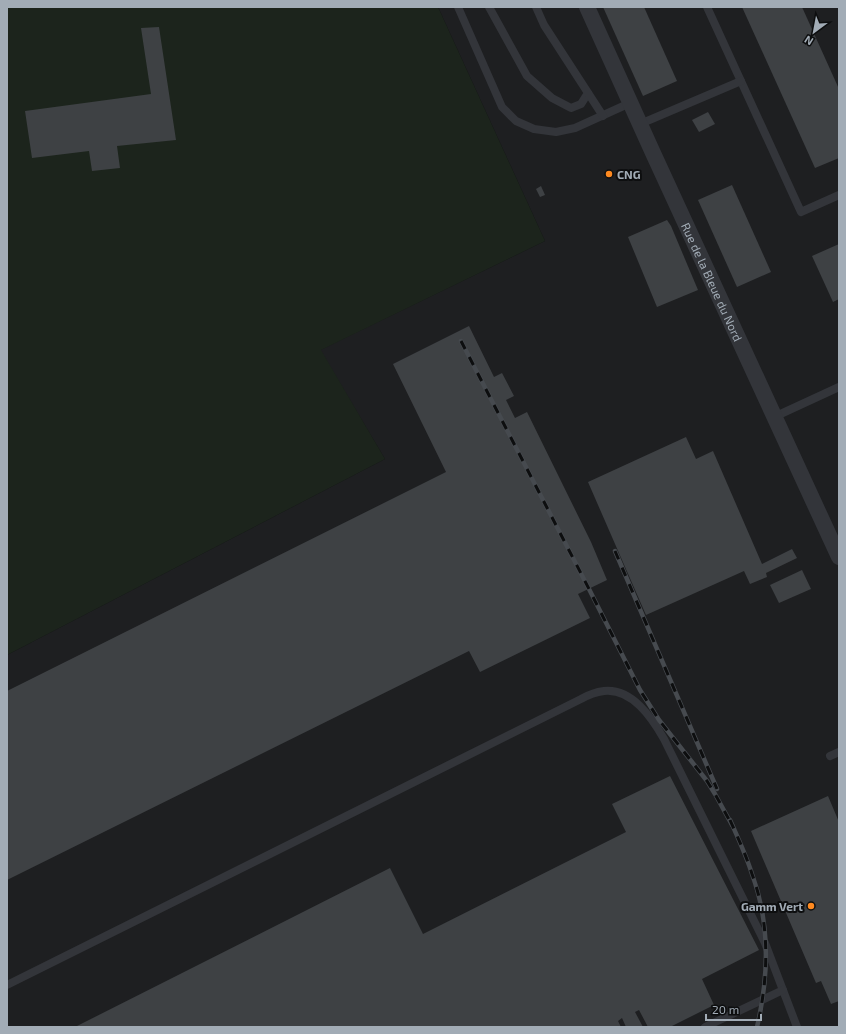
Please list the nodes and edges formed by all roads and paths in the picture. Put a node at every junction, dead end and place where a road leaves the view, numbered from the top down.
1 (458, 7) edge
2 (489, 7) edge
3 (536, 7) edge
4 (587, 7) edge
5 (707, 7) edge
6 (741, 81) junction
7 (588, 93) junction
8 (630, 103) junction
9 (603, 116) junction
10 (640, 124) junction
11 (839, 195) edge
12 (839, 387) edge
13 (774, 417) junction
14 (839, 557) edge
15 (839, 752) edge
16 (830, 756) dead end
17 (7, 985) edge
18 (783, 990) junction
19 (705, 1027) edge
20 (797, 1027) edge

1 - 9 lane
2 - 7 lane
3 - 7 lane
4 - 8 street, Rue de la Bleue du Nord
5 - 6 lane
6 - 10 lane
6 - 11 lane
7 - 9 lane
8 - 9 lane
8 - 10 street, Rue de la Bleue du Nord
10 - 13 street, Rue de la Bleue du Nord
12 - 13 lane
13 - 14 street, Rue de la Bleue du Nord
15 - 16 lane
17 - 18 lane
18 - 19 lane
18 - 20 lane

